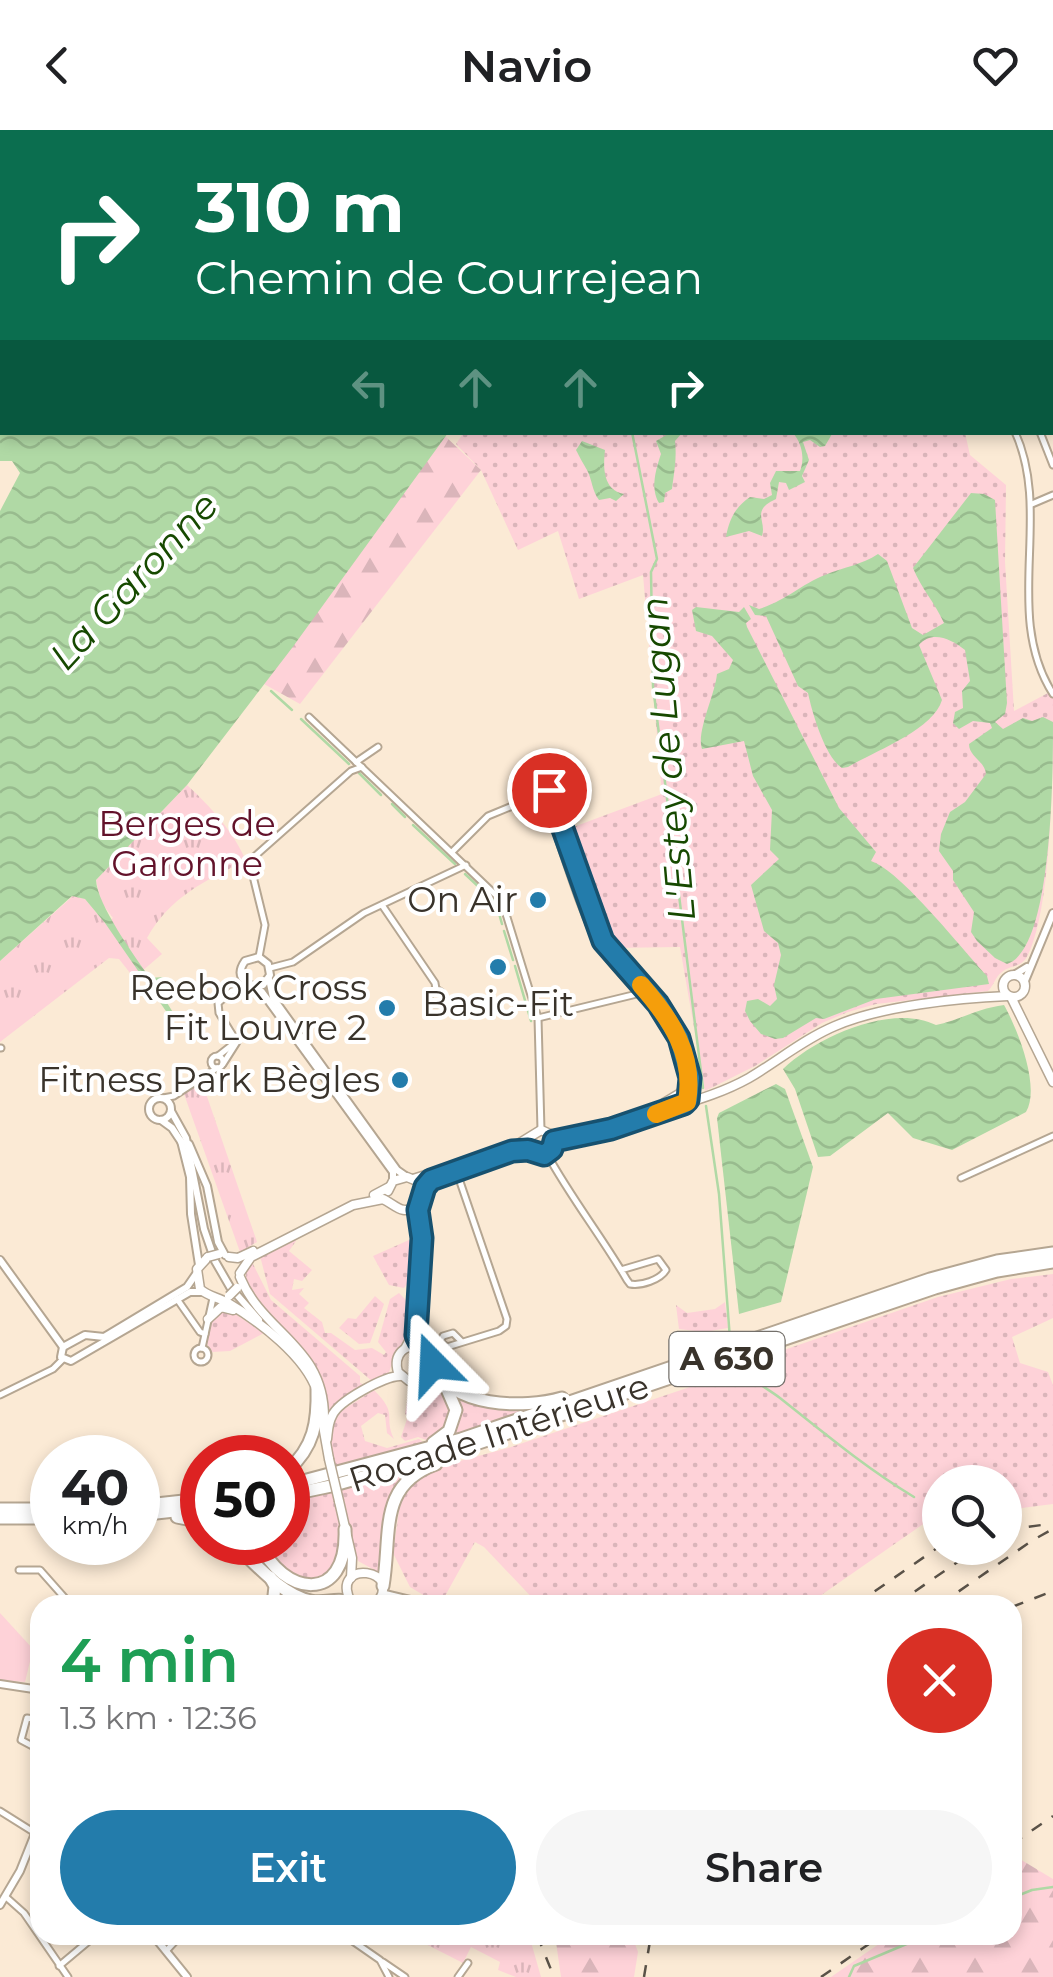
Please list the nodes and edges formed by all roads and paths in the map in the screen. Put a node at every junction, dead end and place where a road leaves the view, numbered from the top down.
1 (1016, 435) edge
2 (1050, 447) edge
3 (1053, 465) edge
4 (1053, 495) edge
5 (1032, 504) junction
6 (1053, 694) edge
7 (309, 717) dead end
8 (378, 747) dead end
9 (359, 764) junction
10 (541, 794) junction
11 (561, 833) junction
12 (452, 852) junction
13 (466, 866) junction
14 (382, 905) junction
15 (1053, 913) edge
16 (1038, 955) junction
17 (258, 957) junction
18 (270, 968) junction
19 (240, 974) junction
20 (1014, 975) junction
21 (269, 979) junction
22 (633, 980) junction
23 (1003, 984) junction
24 (1024, 984) junction
25 (252, 987) junction
26 (436, 990) dead end
27 (232, 992) junction
28 (641, 994) junction
29 (1022, 994) junction
30 (1010, 996) junction
31 (990, 997) junction
32 (1021, 1012) junction
33 (538, 1018) junction
34 (231, 1029) junction
35 (674, 1034) junction
36 (217, 1065) junction
37 (1053, 1082) edge
38 (174, 1096) junction
39 (685, 1097) junction
40 (162, 1098) junction
41 (171, 1110) junction
42 (161, 1120) junction
43 (541, 1130) junction
44 (1053, 1136) edge
45 (530, 1138) junction
46 (184, 1140) junction
47 (554, 1141) junction
48 (533, 1152) junction
49 (547, 1154) junction
50 (456, 1168) junction
51 (410, 1178) junction
52 (961, 1178) dead end
53 (391, 1184) junction
54 (421, 1198) junction
55 (391, 1203) junction
56 (404, 1211) junction
57 (1053, 1253) edge
58 (225, 1256) junction
59 (0, 1260) edge
60 (1053, 1262) edge
61 (198, 1269) junction
62 (621, 1270) junction
63 (8, 1272) junction
64 (240, 1275) junction
65 (0, 1276) edge
66 (212, 1296) junction
67 (177, 1299) junction
68 (418, 1301) junction
69 (208, 1319) junction
70 (258, 1325) junction
71 (205, 1334) junction
72 (90, 1338) junction
73 (462, 1342) dead end
74 (422, 1346) junction
75 (64, 1347) junction
76 (406, 1347) junction
77 (91, 1348) junction
78 (202, 1348) dead end
79 (302, 1356) junction
80 (64, 1360) junction
81 (433, 1364) junction
82 (676, 1366) junction
83 (402, 1376) junction
84 (420, 1381) junction
85 (317, 1388) junction
86 (0, 1394) edge
87 (482, 1400) junction
88 (604, 1400) junction
89 (324, 1439) junction
90 (310, 1441) edge
91 (329, 1459) junction
92 (310, 1477) edge
93 (310, 1480) edge
94 (310, 1493) edge
95 (0, 1508) edge
96 (30, 1509) edge
97 (0, 1518) edge
98 (30, 1518) edge
99 (345, 1529) junction
100 (352, 1558) junction
101 (258, 1565) edge
102 (275, 1565) edge
103 (19, 1570) dead end
104 (366, 1572) junction
105 (268, 1574) junction
106 (351, 1578) junction
107 (62, 1595) edge
108 (275, 1595) edge
109 (298, 1595) edge
110 (350, 1595) edge
111 (380, 1595) edge
112 (380, 1595) edge
113 (0, 1686) edge
114 (30, 1688) edge
115 (30, 1718) edge
116 (30, 1746) edge
117 (0, 1811) edge
118 (30, 1830) edge
119 (30, 1850) edge
120 (4, 1894) edge
121 (0, 1905) edge
122 (30, 1922) edge
123 (46, 1945) edge
124 (84, 1945) edge
125 (162, 1945) edge
126 (172, 1945) edge
127 (358, 1945) edge
128 (167, 1950) junction
129 (380, 1960) junction
130 (467, 1964) dead end
131 (60, 1966) junction
132 (460, 1975) edge
133 (68, 1977) edge
134 (187, 1977) edge
135 (390, 1977) edge
136 (405, 1977) edge

1 - 5 street
2 - 3 street
4 - 5 street
5 - 6 street
7 - 9 street
8 - 9 street
9 - 12 street
9 - 17 street
10 - 11 street
10 - 11 street
10 - 12 street
11 - 22 street
12 - 13 street
13 - 14 street
13 - 33 street
14 - 18 street
14 - 26 street
15 - 16 street
16 - 20 street
16 - 24 street
17 - 18 street
17 - 19 street
18 - 21 street
19 - 25 street
19 - 27 street
20 - 23 main road
20 - 24 main road
21 - 25 street
21 - 51 street
22 - 28 street
22 - 35 street
23 - 30 main road
23 - 31 main road
24 - 29 main road
25 - 27 street
25 - 53 street
27 - 34 street
28 - 33 street
28 - 35 street
29 - 30 main road
29 - 32 main road
30 - 31 main road
30 - 32 main road
31 - 39 main road
32 - 37 main road
33 - 43 street
34 - 36 street
34 - 36 street
35 - 39 street
36 - 38 street
38 - 40 street
38 - 41 street
39 - 47 main road
40 - 41 street
40 - 42 street
41 - 42 street
41 - 46 street
42 - 46 street
43 - 45 main road
43 - 47 main road
44 - 52 street
45 - 48 main road
45 - 51 main road
46 - 58 street
46 - 61 street
46 - 79 street
47 - 49 main road
48 - 49 main road
48 - 50 main road
49 - 62 street
50 - 54 main road
50 - 73 street
51 - 53 main road
51 - 54 main road
53 - 55 main road
53 - 58 main road
54 - 56 main road
54 - 68 main road
55 - 56 main road
55 - 64 main road
56 - 76 main road
57 - 82 highway, A 630
58 - 61 main road, bridge
58 - 64 main road
59 - 63 street
60 - 88 highway, Rocade Intérieure / A 630
61 - 66 main road
61 - 72 street
62 - 62 street
63 - 65 street
63 - 75 street
64 - 66 main road, bridge
64 - 79 main road
66 - 67 street
66 - 69 street
66 - 70 main road
67 - 71 street
67 - 77 street
68 - 74 main road
68 - 87 highway
69 - 70 main road
69 - 71 street
70 - 79 main road
71 - 78 street
72 - 75 street
72 - 77 street
74 - 76 main road
74 - 81 main road
75 - 80 street
76 - 83 main road
77 - 80 street
79 - 85 main road
79 - 89 main road
80 - 86 street
81 - 84 main road
81 - 87 highway
82 - 87 highway
82 - 93 highway, A 630
83 - 84 main road
83 - 91 main road
84 - 92 highway
85 - 89 main road
85 - 90 highway
88 - 94 highway, Rocade Intérieure / A 630
88 - 111 highway
89 - 91 main road
91 - 99 main road, bridge
95 - 96 highway
97 - 98 highway
99 - 100 main road
99 - 102 highway
100 - 104 main road
100 - 106 main road
101 - 105 highway
103 - 107 street
104 - 106 main road
104 - 112 main road
105 - 108 highway
105 - 109 highway
106 - 110 main road
113 - 114 street
115 - 116 street
117 - 118 street
119 - 120 street
120 - 121 street
120 - 122 street
123 - 131 street
124 - 131 street
125 - 128 street
126 - 128 street
127 - 129 street
128 - 134 street
129 - 135 street
129 - 136 street
130 - 132 street
131 - 133 street

